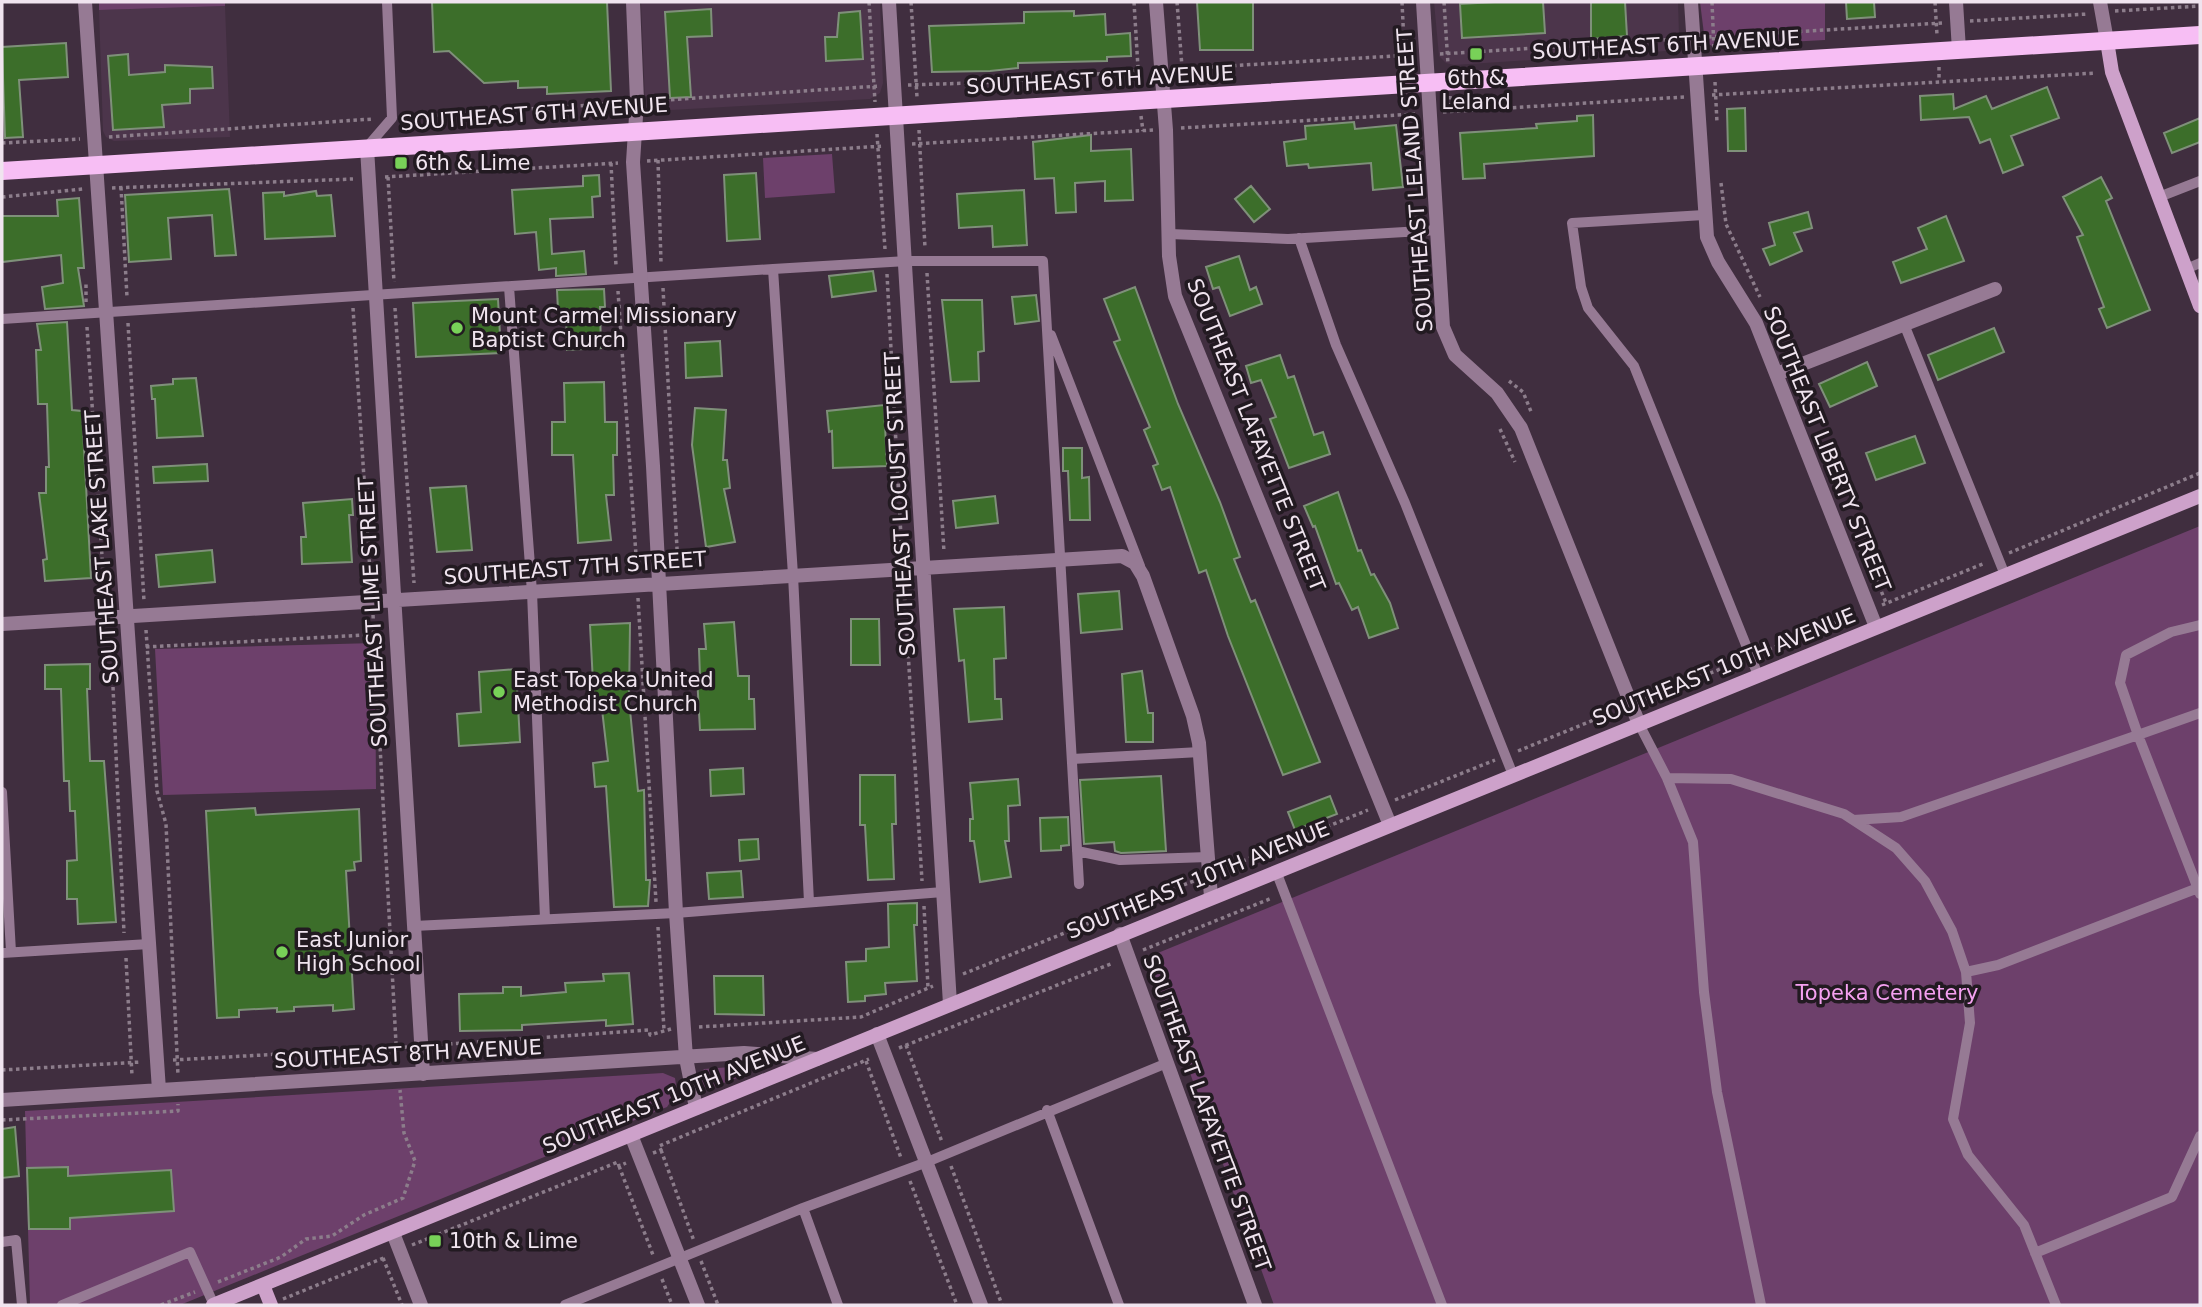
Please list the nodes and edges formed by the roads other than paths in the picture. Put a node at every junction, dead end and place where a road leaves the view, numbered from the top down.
1 (85, 2) edge
2 (387, 2) edge
3 (633, 2) edge
4 (889, 2) edge
5 (1156, 2) edge
6 (1423, 2) edge
7 (1691, 2) edge
8 (1956, 2) edge
9 (2100, 2) edge
10 (2200, 35) edge
11 (2107, 41) junction
12 (1959, 50) junction
13 (1695, 66) junction
14 (1428, 82) junction
15 (1164, 98) junction
16 (896, 115) junction
17 (634, 131) junction
18 (367, 148) junction
19 (96, 165) junction
20 (2, 170) edge
21 (2200, 181) edge
22 (2159, 197) junction
23 (1703, 215) junction
24 (1437, 230) junction
25 (1170, 234) junction
26 (1299, 238) junction
27 (907, 261) junction
28 (2200, 263) edge
29 (773, 269) junction
30 (2186, 269) junction
31 (641, 276) junction
32 (509, 287) junction
33 (1995, 289) dead end
34 (376, 296) junction
35 (2200, 306) edge
36 (107, 312) junction
37 (2, 319) edge
38 (1904, 324) junction
39 (1047, 325) junction
40 (1777, 374) junction
41 (2200, 496) edge
42 (1060, 558) junction
43 (926, 567) junction
44 (793, 575) junction
45 (2005, 575) junction
46 (1143, 576) junction
47 (660, 583) junction
48 (531, 592) junction
49 (393, 600) junction
50 (128, 617) junction
51 (2, 624) edge
52 (2200, 625) edge
53 (1876, 627) junction
54 (1758, 675) junction
55 (2200, 713) edge
56 (1639, 724) junction
57 (2138, 735) junction
58 (1200, 752) junction
59 (1072, 759) junction
60 (1513, 775) junction
61 (1667, 778) junction
62 (2, 792) edge
63 (1853, 820) junction
64 (1390, 825) junction
65 (1077, 851) junction
66 (1208, 857) junction
67 (1276, 871) junction
68 (1079, 884) dead end
69 (2199, 891) edge
70 (943, 892) junction
71 (1211, 897) junction
72 (809, 902) junction
73 (676, 912) junction
74 (545, 919) junction
75 (414, 926) junction
76 (1120, 934) junction
77 (149, 944) junction
78 (6, 953) edge
79 (1966, 972) junction
80 (950, 1004) junction
81 (877, 1034) junction
82 (686, 1058) junction
83 (817, 1059) junction
84 (1167, 1063) junction
85 (423, 1074) junction
86 (159, 1090) junction
87 (2, 1100) edge
88 (696, 1108) junction
89 (1047, 1110) junction
90 (631, 1135) junction
91 (2200, 1136) edge
92 (927, 1162) junction
93 (803, 1208) junction
94 (393, 1233) junction
95 (2, 1242) edge
96 (2035, 1253) junction
97 (681, 1259) junction
98 (263, 1285) junction
99 (22, 1305) edge
100 (62, 1305) edge
101 (214, 1305) edge
102 (271, 1305) edge
103 (421, 1305) edge
104 (565, 1305) edge
105 (698, 1305) edge
106 (838, 1305) edge
107 (981, 1305) edge
108 (1119, 1305) edge
109 (1255, 1305) edge
110 (1442, 1305) edge
111 (1761, 1305) edge
112 (2056, 1305) edge

1 - 19 street, SOUTHEAST LAKE STREET
2 - 18 lane
3 - 17 street
4 - 16 street, SOUTHEAST LOCUST STREET
5 - 15 street, SOUTHEAST LAFAYETTE STREET
6 - 14 street, SOUTHEAST LELAND STREET
7 - 13 street, SOUTHEAST LIBERTY STREET
8 - 12 street
9 - 11 street
10 - 11 main road, SOUTHEAST 6TH AVENUE
11 - 12 main road, SOUTHEAST 6TH AVENUE
11 - 22 main road
12 - 13 main road, SOUTHEAST 6TH AVENUE
13 - 14 main road, SOUTHEAST 6TH AVENUE
13 - 23 street, SOUTHEAST LIBERTY STREET
14 - 15 main road, SOUTHEAST 6TH AVENUE
14 - 24 street, SOUTHEAST LELAND STREET
15 - 16 main road, SOUTHEAST 6TH AVENUE
15 - 25 street, SOUTHEAST LAFAYETTE STREET
16 - 17 main road, SOUTHEAST 6TH AVENUE
16 - 27 street, SOUTHEAST LOCUST STREET
17 - 18 main road, SOUTHEAST 6TH AVENUE
17 - 31 street
18 - 19 main road, SOUTHEAST 6TH AVENUE
18 - 34 street, SOUTHEAST LIME STREET
19 - 20 main road, SOUTHEAST 6TH AVENUE
19 - 36 street, SOUTHEAST LAKE STREET
21 - 22 lane
22 - 30 main road
23 - 40 street, SOUTHEAST LIBERTY STREET
23 - 54 lane
24 - 26 lane
24 - 56 street, SOUTHEAST LELAND STREET
25 - 26 lane
25 - 64 street, SOUTHEAST LAFAYETTE STREET
26 - 60 lane
27 - 29 lane
27 - 39 lane
27 - 43 street, SOUTHEAST LOCUST STREET
28 - 30 lane
29 - 31 lane
29 - 44 lane
30 - 35 main road
31 - 32 lane
31 - 47 street
32 - 34 lane
32 - 48 lane
33 - 38 street
34 - 36 lane
34 - 49 street, SOUTHEAST LIME STREET
36 - 37 lane
36 - 50 street, SOUTHEAST LAKE STREET
38 - 40 street
38 - 45 lane
39 - 42 lane
39 - 46 lane
40 - 53 street, SOUTHEAST LIBERTY STREET
41 - 45 main road, SOUTHEAST 10TH AVENUE
42 - 43 street, SOUTHEAST 7TH STREET
42 - 46 street, SOUTHEAST 7TH STREET
42 - 59 lane
43 - 44 street, SOUTHEAST 7TH STREET
43 - 70 street, SOUTHEAST LOCUST STREET
44 - 47 street, SOUTHEAST 7TH STREET
44 - 72 lane
45 - 53 main road, SOUTHEAST 10TH AVENUE
46 - 58 street
47 - 48 street, SOUTHEAST 7TH STREET
47 - 73 street
48 - 49 street, SOUTHEAST 7TH STREET
48 - 74 lane
49 - 50 street, SOUTHEAST 7TH STREET
49 - 75 street, SOUTHEAST LIME STREET
50 - 51 street, SOUTHEAST 7TH STREET
50 - 77 street, SOUTHEAST LAKE STREET
52 - 57 lane
53 - 54 main road, SOUTHEAST 10TH AVENUE
54 - 56 main road, SOUTHEAST 10TH AVENUE
55 - 57 lane
56 - 60 main road, SOUTHEAST 10TH AVENUE
56 - 61 lane
57 - 63 lane
57 - 69 lane
58 - 59 lane
58 - 66 street
59 - 65 lane
60 - 64 main road, SOUTHEAST 10TH AVENUE
61 - 63 lane
61 - 111 lane
62 - 78 lane
63 - 79 lane
64 - 67 main road, SOUTHEAST 10TH AVENUE
65 - 66 lane
65 - 68 lane
66 - 71 street
67 - 71 main road, SOUTHEAST 10TH AVENUE
67 - 110 lane
69 - 79 lane
70 - 72 lane
70 - 80 street, SOUTHEAST LOCUST STREET
71 - 76 main road, SOUTHEAST 10TH AVENUE
72 - 73 lane
73 - 74 lane
73 - 82 street
74 - 75 lane
75 - 85 street, SOUTHEAST LIME STREET
76 - 80 main road, SOUTHEAST 10TH AVENUE
76 - 84 street, SOUTHEAST LAFAYETTE STREET
77 - 78 lane
77 - 86 street, SOUTHEAST LAKE STREET
79 - 96 lane
80 - 81 main road, SOUTHEAST 10TH AVENUE
81 - 83 main road, SOUTHEAST 10TH AVENUE
81 - 92 street
82 - 83 street, SOUTHEAST 8TH AVENUE
82 - 85 street, SOUTHEAST 8TH AVENUE
82 - 88 street
83 - 88 main road, SOUTHEAST 10TH AVENUE
84 - 89 lane
84 - 109 street, SOUTHEAST LAFAYETTE STREET
85 - 86 street, SOUTHEAST 8TH AVENUE
86 - 87 street, SOUTHEAST 8TH AVENUE
88 - 90 main road, SOUTHEAST 10TH AVENUE
89 - 92 lane
89 - 108 lane
90 - 94 main road, SOUTHEAST 10TH AVENUE
90 - 97 street
91 - 96 lane
92 - 93 lane
92 - 107 street
93 - 97 lane
93 - 106 lane
94 - 98 main road, SOUTHEAST 10TH AVENUE
94 - 103 street
95 - 99 lane
96 - 112 lane
97 - 104 lane
97 - 105 street
98 - 101 main road, SOUTHEAST 10TH AVENUE
98 - 102 main road
100 - 101 lane

